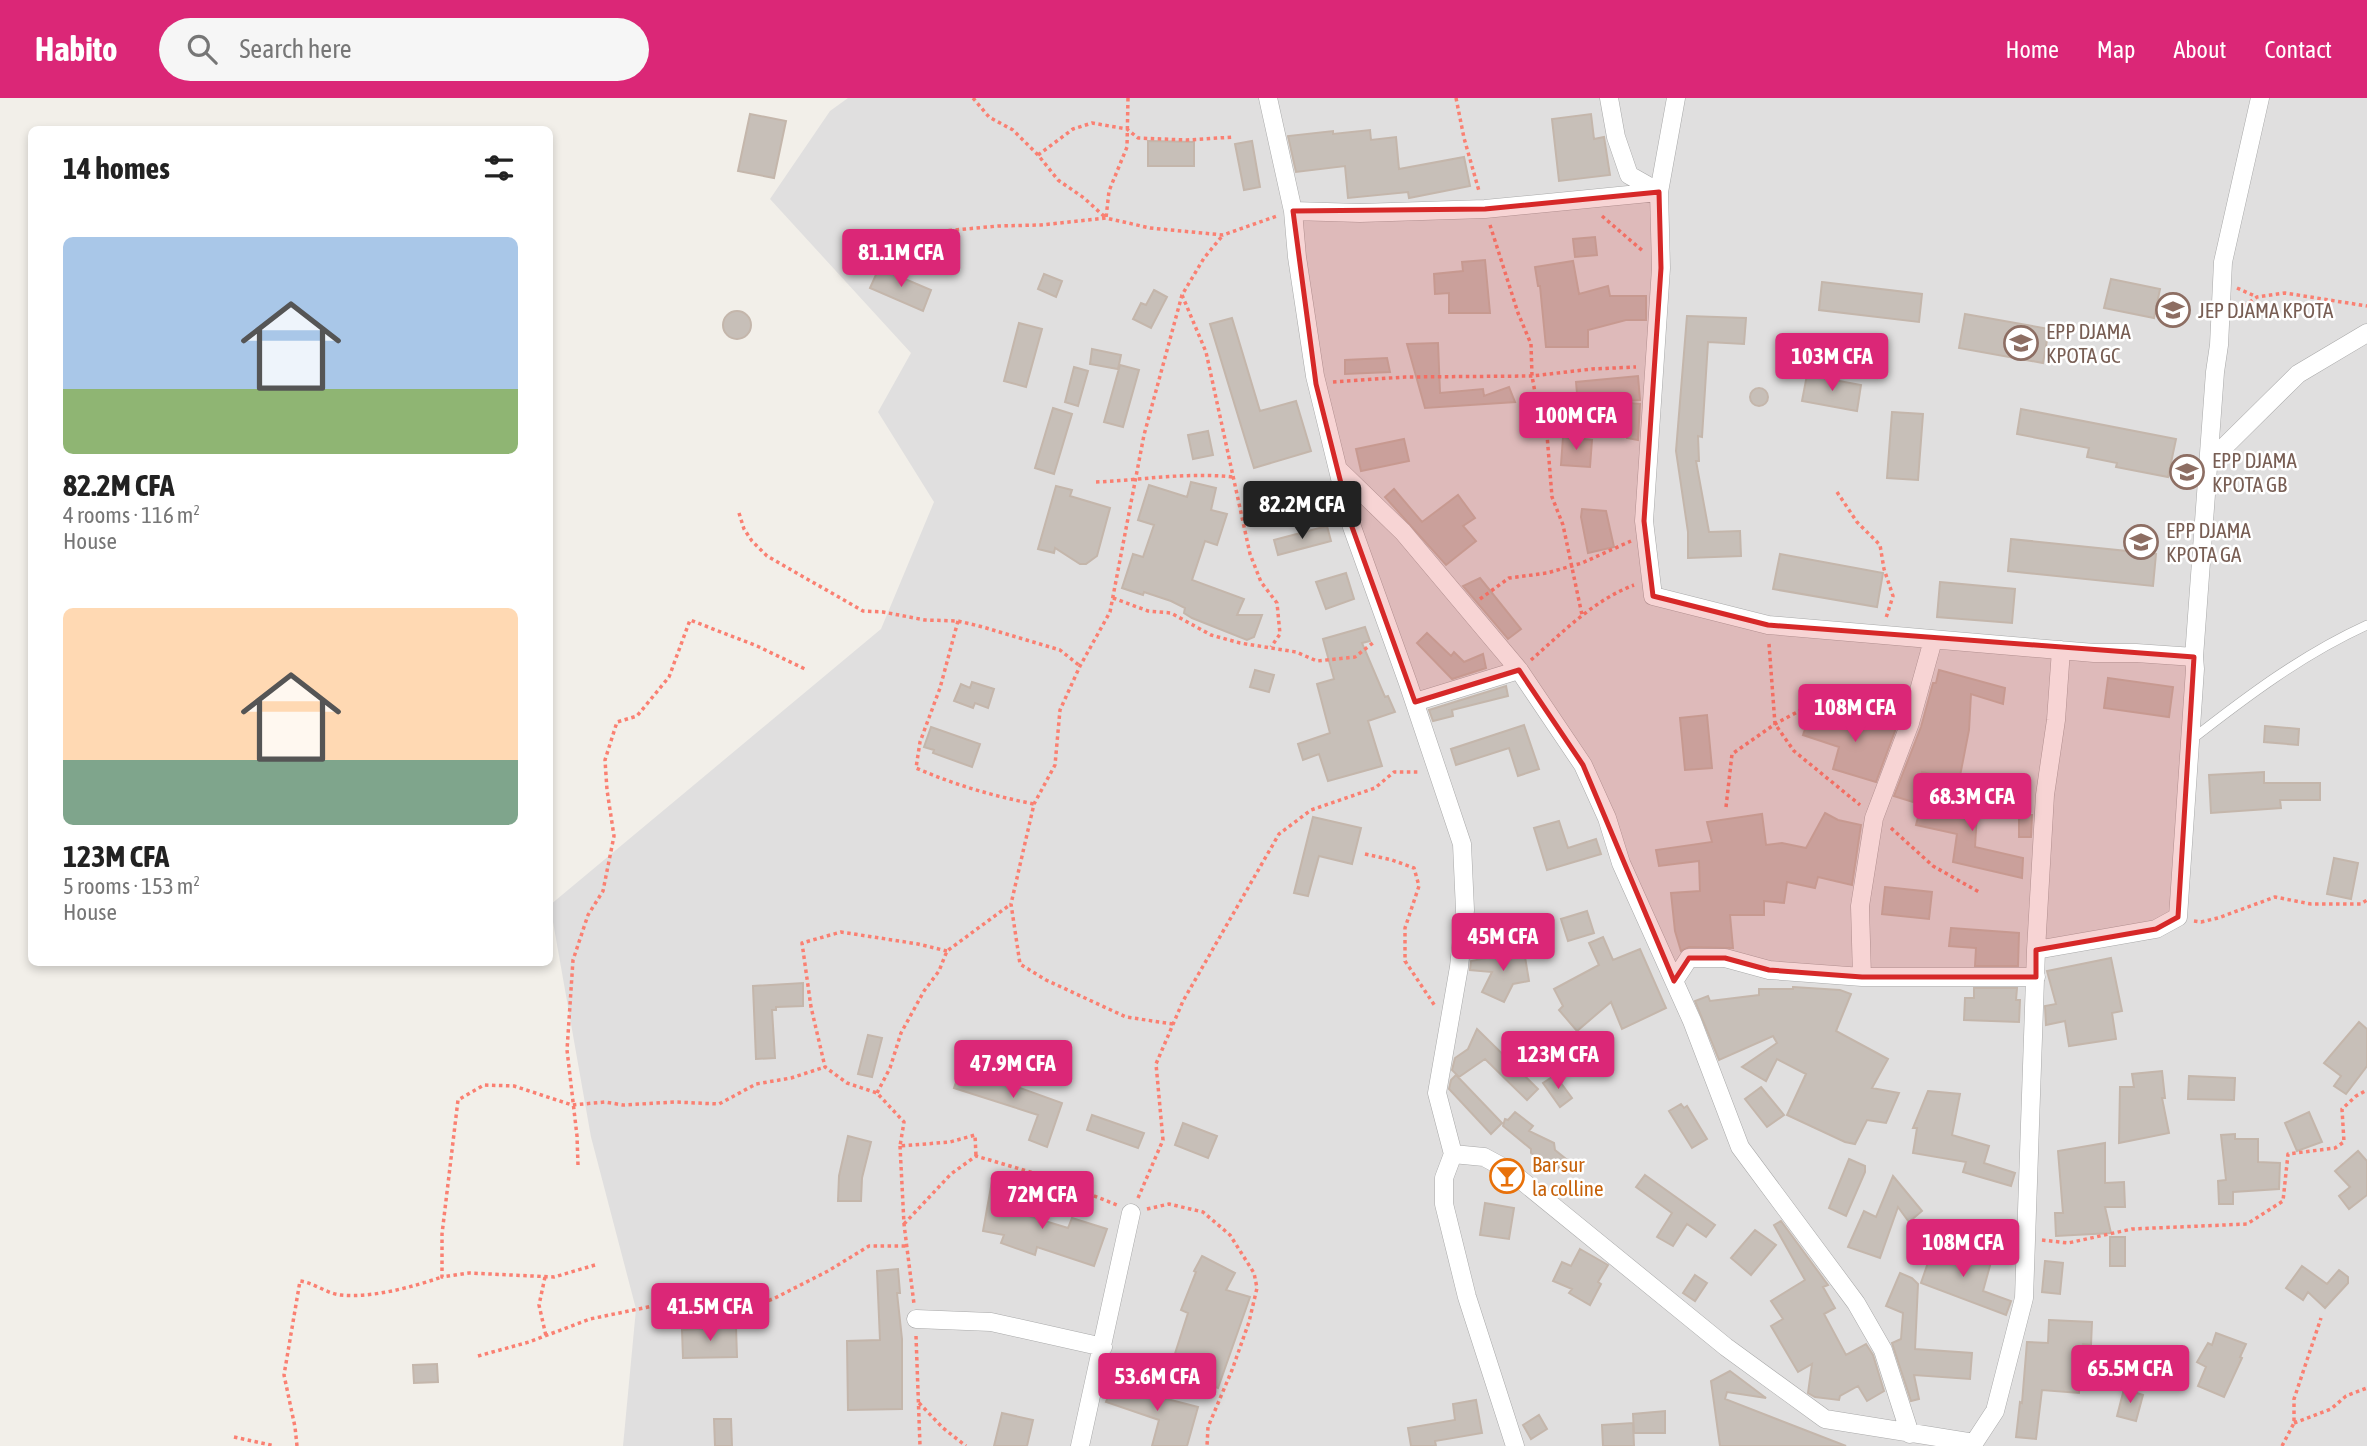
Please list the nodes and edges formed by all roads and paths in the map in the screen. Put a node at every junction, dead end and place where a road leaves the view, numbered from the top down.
1 (973, 98) edge
2 (1128, 98) edge
3 (1268, 98) edge
4 (1456, 98) edge
5 (1609, 98) edge
6 (1676, 98) edge
7 (2260, 98) edge
8 (1127, 129) junction
9 (1234, 137) dead end
10 (1038, 155) junction
11 (1659, 192) junction
12 (1583, 198) junction
13 (1485, 209) junction
14 (1293, 211) junction
15 (1106, 218) junction
16 (872, 232) dead end
17 (1223, 235) junction
18 (1661, 268) junction
19 (1182, 295) junction
20 (2367, 306) edge
21 (2234, 313) dead end
22 (2367, 333) edge
23 (1656, 366) junction
24 (1532, 376) junction
25 (1316, 384) junction
26 (2210, 461) junction
27 (1339, 470) junction
28 (1234, 477) junction
29 (1135, 480) junction
30 (1096, 482) dead end
31 (1837, 492) dead end
32 (739, 513) dead end
33 (1646, 535) junction
34 (1570, 567) junction
35 (1651, 578) junction
36 (1113, 598) junction
37 (1467, 609) junction
38 (1582, 615) junction
39 (958, 621) junction
40 (1768, 625) junction
41 (2367, 625) edge
42 (1390, 632) junction
43 (1876, 634) junction
44 (1933, 640) junction
45 (1271, 647) junction
46 (2061, 650) junction
47 (2194, 657) junction
48 (1080, 666) junction
49 (807, 670) dead end
50 (1518, 670) junction
51 (1415, 702) junction
52 (1775, 723) junction
53 (1910, 723) junction
54 (2190, 741) junction
55 (1437, 775) junction
56 (1034, 804) junction
57 (1726, 807) dead end
58 (1874, 818) junction
59 (1366, 854) dead end
60 (1979, 892) dead end
61 (2367, 900) edge
62 (1011, 904) junction
63 (2178, 917) junction
64 (2036, 950) junction
65 (947, 951) junction
66 (1862, 976) junction
67 (2036, 976) junction
68 (1674, 981) junction
69 (1173, 1024) junction
70 (1448, 1026) junction
71 (825, 1067) junction
72 (2367, 1090) edge
73 (877, 1093) junction
74 (572, 1105) junction
75 (900, 1146) junction
76 (1453, 1154) junction
77 (976, 1156) junction
78 (578, 1165) dead end
79 (1131, 1213) junction
80 (904, 1224) junction
81 (2027, 1235) junction
82 (907, 1246) junction
83 (595, 1265) dead end
84 (442, 1277) junction
85 (545, 1277) junction
86 (2321, 1318) dead end
87 (916, 1319) junction
88 (545, 1336) junction
89 (1103, 1347) junction
90 (478, 1356) dead end
91 (2367, 1388) edge
92 (919, 1404) junction
93 (2294, 1423) junction
94 (1910, 1434) junction
95 (234, 1437) dead end
96 (1974, 1444) edge
97 (275, 1446) edge
98 (297, 1446) edge
99 (920, 1446) edge
100 (966, 1446) edge
101 (1080, 1446) edge
102 (1207, 1446) edge
103 (1515, 1446) edge
104 (2282, 1446) edge

1 - 10 path
2 - 8 path
3 - 14 street
4 - 13 path
5 - 11 street
6 - 11 street
7 - 26 street
8 - 9 path
8 - 10 path
8 - 15 path
10 - 15 path
11 - 12 street
11 - 18 street
12 - 13 street
12 - 18 path
13 - 14 street
13 - 24 path
14 - 17 path
14 - 25 street
15 - 16 path
15 - 17 path
17 - 19 path
18 - 23 street
19 - 28 path
19 - 29 path
20 - 21 path
22 - 26 street
23 - 24 path
23 - 33 street
24 - 25 path
24 - 34 path
25 - 27 street
26 - 47 street
27 - 37 street
27 - 42 street
28 - 29 path
28 - 45 path
29 - 30 path
29 - 36 path
31 - 43 path
32 - 39 path
33 - 34 path
33 - 35 street
34 - 37 path
34 - 38 path
35 - 38 path
35 - 40 street
36 - 45 path
36 - 48 path
37 - 50 street
38 - 50 path
39 - 48 path
39 - 56 path
40 - 43 street
40 - 52 path
41 - 54 lane
42 - 45 path
42 - 51 street
43 - 44 street
44 - 46 street
44 - 53 street
46 - 47 street
46 - 64 street
47 - 54 street
48 - 56 path
49 - 74 path
50 - 51 street
50 - 68 street
51 - 55 street
52 - 53 path
52 - 57 path
52 - 58 path
53 - 58 street
54 - 63 street
55 - 69 path
55 - 70 street
56 - 62 path
58 - 60 path
58 - 66 street
59 - 70 path
61 - 63 path
62 - 65 path
62 - 69 path
63 - 64 street
64 - 67 street
65 - 71 path
65 - 73 path
66 - 67 street
66 - 68 street
67 - 81 street
68 - 94 street
69 - 79 path
70 - 76 street
71 - 73 path
71 - 74 path
72 - 81 path
73 - 75 path
74 - 78 path
74 - 84 path
75 - 77 path
75 - 80 path
76 - 94 street
76 - 103 street
77 - 79 path
77 - 80 path
79 - 89 street
79 - 102 path
80 - 82 path
81 - 96 street
82 - 87 path
82 - 88 path
83 - 85 path
84 - 85 path
84 - 98 path
85 - 88 path
86 - 93 path
87 - 89 street
87 - 92 path
88 - 90 path
89 - 101 street
91 - 93 path
92 - 99 path
92 - 100 path
93 - 104 path
94 - 96 street
95 - 97 path

